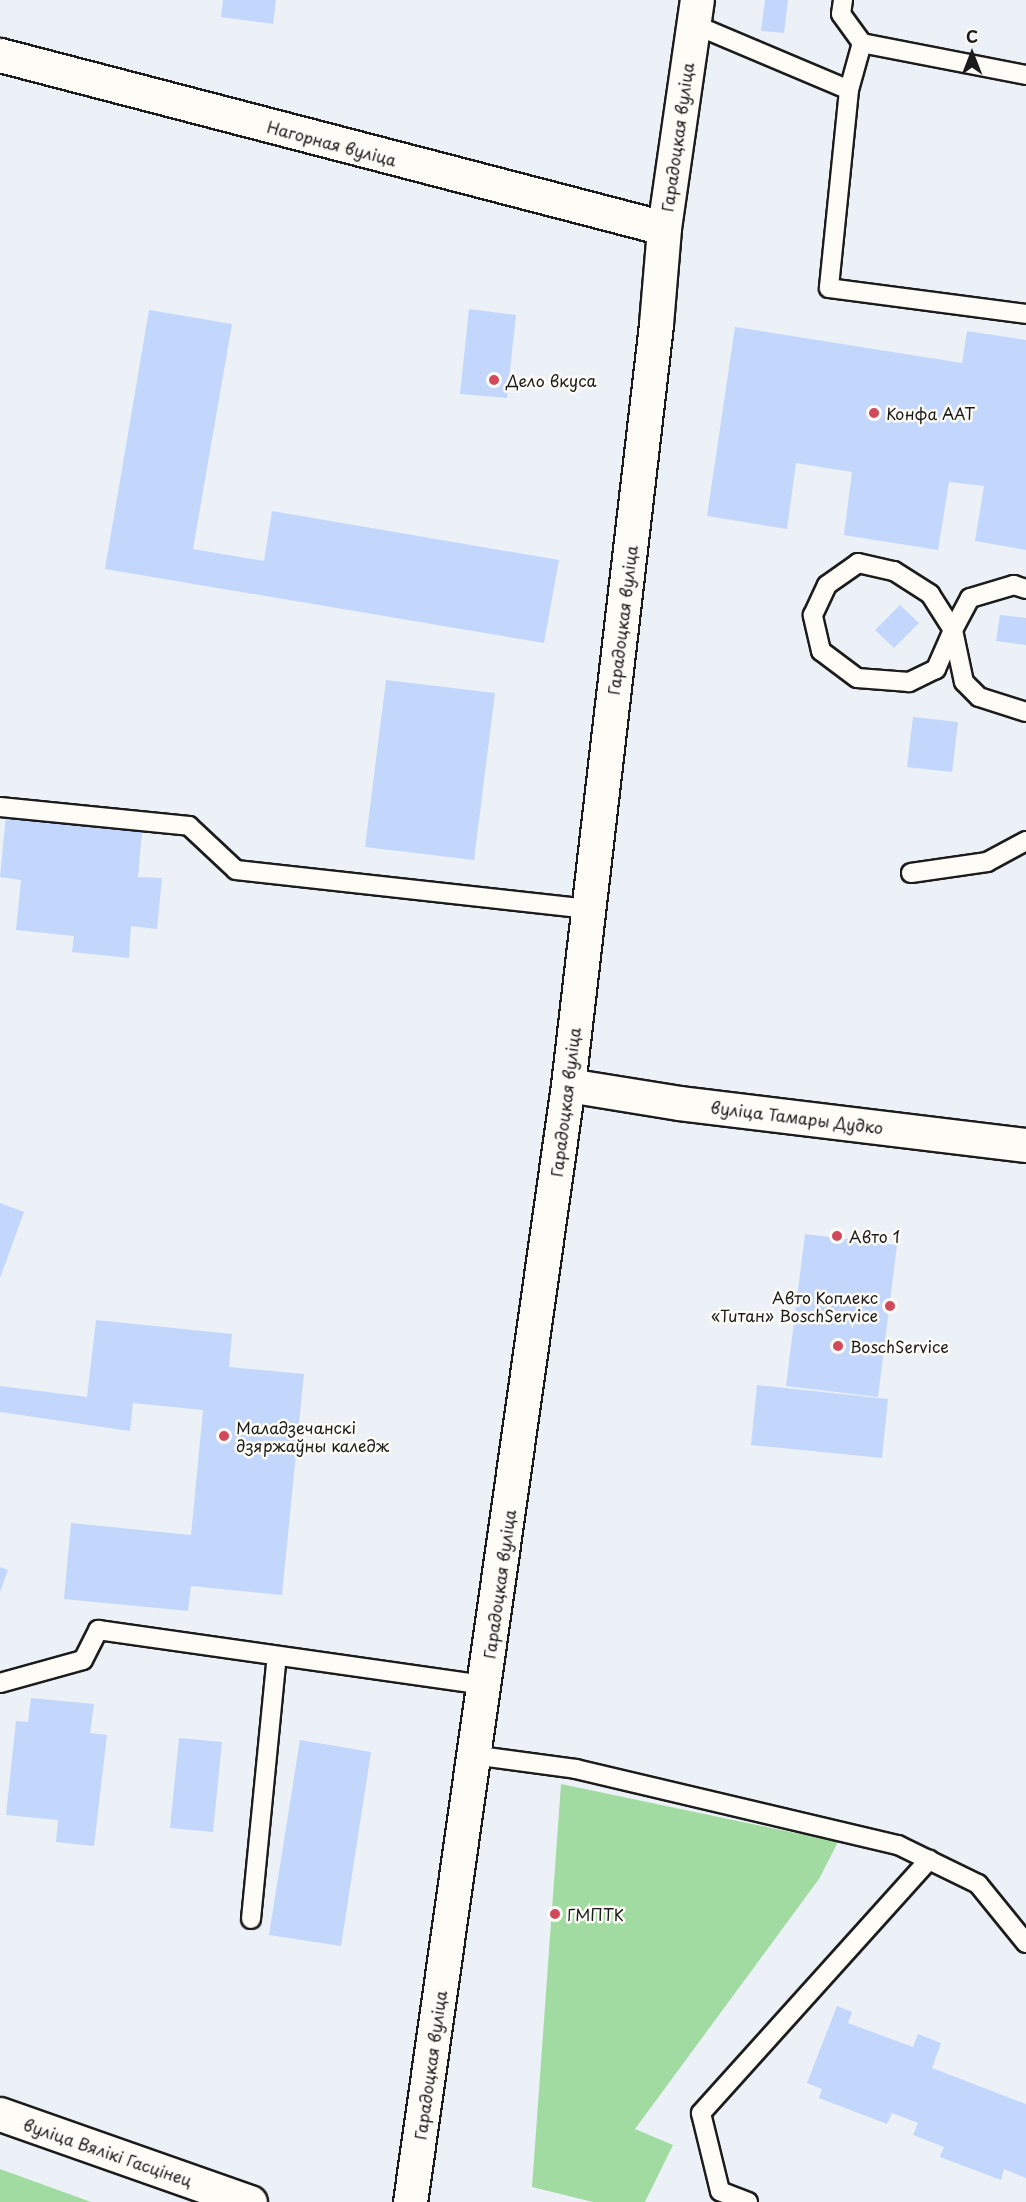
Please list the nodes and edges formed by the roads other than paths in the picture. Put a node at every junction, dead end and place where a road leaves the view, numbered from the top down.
1 (843, 0) edge
2 (695, 12) edge
3 (862, 44) junction
4 (0, 55) edge
5 (1026, 75) edge
6 (849, 90) junction
7 (664, 228) junction
8 (1026, 314) edge
9 (1026, 589) edge
10 (953, 630) junction
11 (1026, 712) edge
12 (0, 807) edge
13 (1026, 841) edge
14 (911, 873) dead end
15 (588, 909) junction
16 (568, 1085) junction
17 (1026, 1145) edge
18 (277, 1656) junction
19 (0, 1683) edge
20 (485, 1685) junction
21 (473, 1755) junction
22 (929, 1860) junction
23 (251, 1919) dead end
24 (1026, 1943) edge
25 (0, 2114) edge
26 (250, 2202) edge
27 (410, 2202) edge
28 (748, 2202) edge

1 - 3 lane
2 - 6 lane
2 - 7 street, Гарадоцкая вуліца
3 - 5 lane
3 - 6 lane
4 - 7 street, Нагорная вуліца
6 - 8 lane
7 - 15 street, Гарадоцкая вуліца
9 - 10 lane
10 - 10 lane
10 - 11 lane
12 - 15 lane
13 - 14 lane
15 - 16 street, Гарадоцкая вуліца
16 - 17 street, вуліца Тамары Дудко
16 - 20 street, Гарадоцкая вуліца
18 - 19 lane
18 - 20 lane
18 - 23 lane
20 - 21 street, Гарадоцкая вуліца
21 - 22 lane
21 - 27 street, Гарадоцкая вуліца
22 - 24 lane
22 - 28 lane
25 - 26 street, вуліца Вялікі Гасцінец

